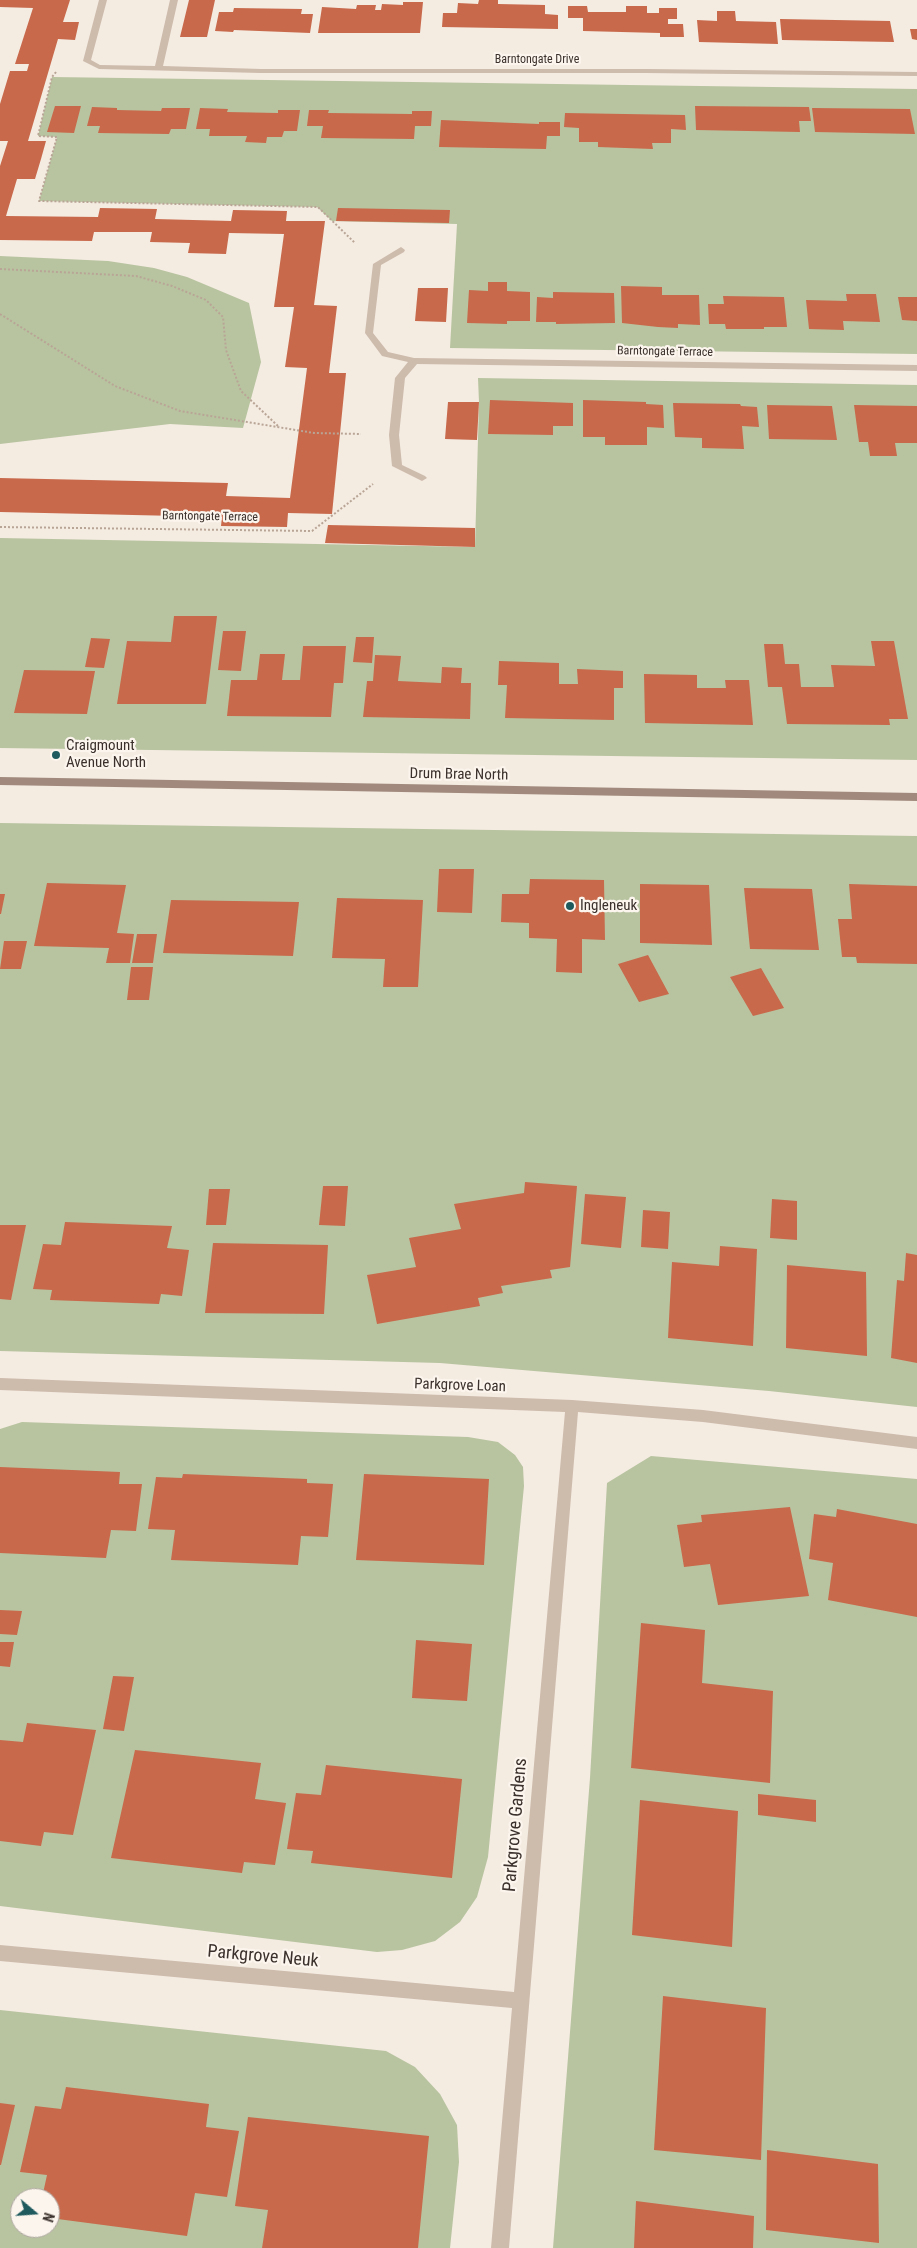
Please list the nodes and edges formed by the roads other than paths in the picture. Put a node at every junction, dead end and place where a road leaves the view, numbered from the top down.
1 (103, 0) edge
2 (174, 0) edge
3 (158, 69) junction
4 (917, 74) edge
5 (401, 250) dead end
6 (414, 361) junction
7 (917, 368) edge
8 (422, 478) dead end
9 (0, 781) edge
10 (917, 797) edge
11 (0, 1384) edge
12 (572, 1406) junction
13 (917, 1443) edge
14 (0, 1952) edge
15 (521, 2001) junction
16 (500, 2248) edge

1 - 3 street, Barntongate Drive
2 - 3 street
3 - 4 street, Barntongate Drive
5 - 6 street, Barntongate Terrace
6 - 7 street, Barntongate Terrace
6 - 8 street
9 - 10 main road, Drum Brae North
11 - 12 street, Parkgrove Loan
12 - 13 street, Parkgrove Loan
12 - 15 street, Parkgrove Gardens
14 - 15 street, Parkgrove Neuk
15 - 16 street, Parkgrove Gardens

